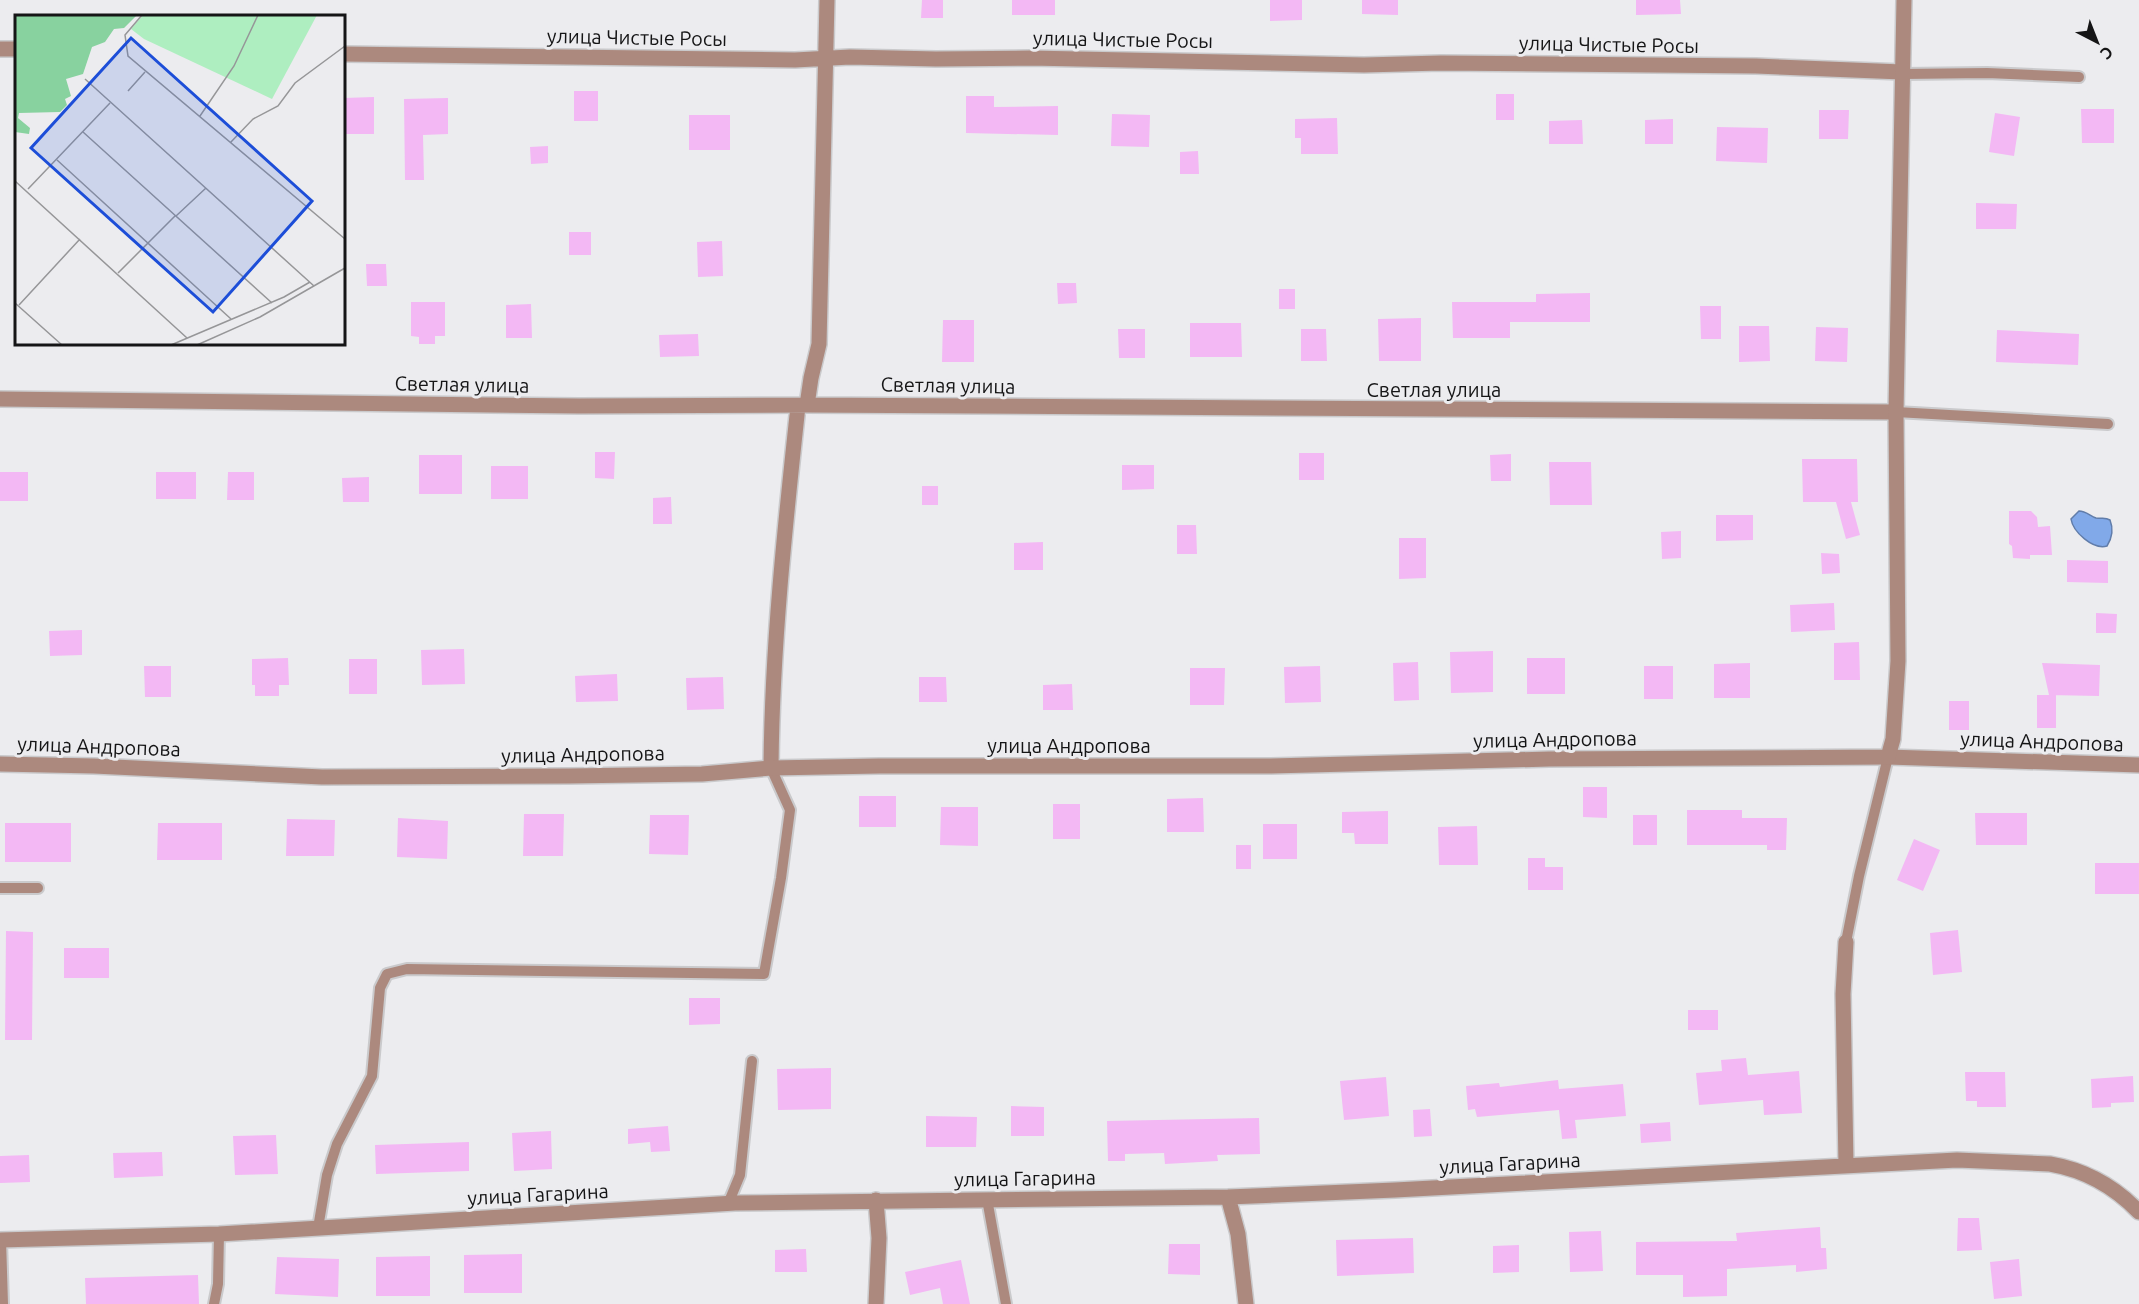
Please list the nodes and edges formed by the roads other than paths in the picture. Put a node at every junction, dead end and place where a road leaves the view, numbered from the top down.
1 (827, 0) edge
2 (1904, 0) edge
3 (345, 54) edge
4 (826, 59) junction
5 (1902, 73) junction
6 (2079, 77) dead end
7 (0, 399) edge
8 (803, 405) junction
9 (1896, 412) junction
10 (2108, 424) dead end
11 (1888, 757) junction
12 (0, 764) edge
13 (2139, 765) edge
14 (771, 768) junction
15 (0, 888) edge
16 (38, 888) dead end
17 (1846, 942) joint
18 (752, 1061) dead end
19 (1846, 1166) junction
20 (1228, 1197) junction
21 (987, 1199) junction
22 (876, 1200) junction
23 (728, 1204) junction
24 (2139, 1212) edge
25 (318, 1228) junction
26 (219, 1234) junction
27 (0, 1240) edge
28 (3, 1304) edge
29 (214, 1304) edge
30 (876, 1304) edge
31 (1006, 1304) edge
32 (1246, 1304) edge

1 - 4 street
2 - 5 street
3 - 4 street, улица Чистые Росы
4 - 5 street, улица Чистые Росы
4 - 8 street
5 - 6 lane
5 - 9 street
7 - 8 street, Светлая улица
8 - 9 street, Светлая улица
8 - 14 street
9 - 10 lane
9 - 11 street
11 - 13 street, улица Андропова
11 - 14 street, улица Андропова
11 - 17 lane
12 - 14 street, улица Андропова
14 - 25 lane
15 - 16 lane
17 - 19 street
18 - 23 lane
19 - 20 street, улица Гагарина
19 - 24 street, улица Гагарина
20 - 21 street, улица Гагарина
20 - 32 street
21 - 22 street, улица Гагарина
21 - 31 lane
22 - 23 street, улица Гагарина
22 - 30 street
23 - 25 street, улица Гагарина
25 - 26 street, улица Гагарина
26 - 27 street, улица Гагарина
26 - 29 lane
27 - 28 lane

